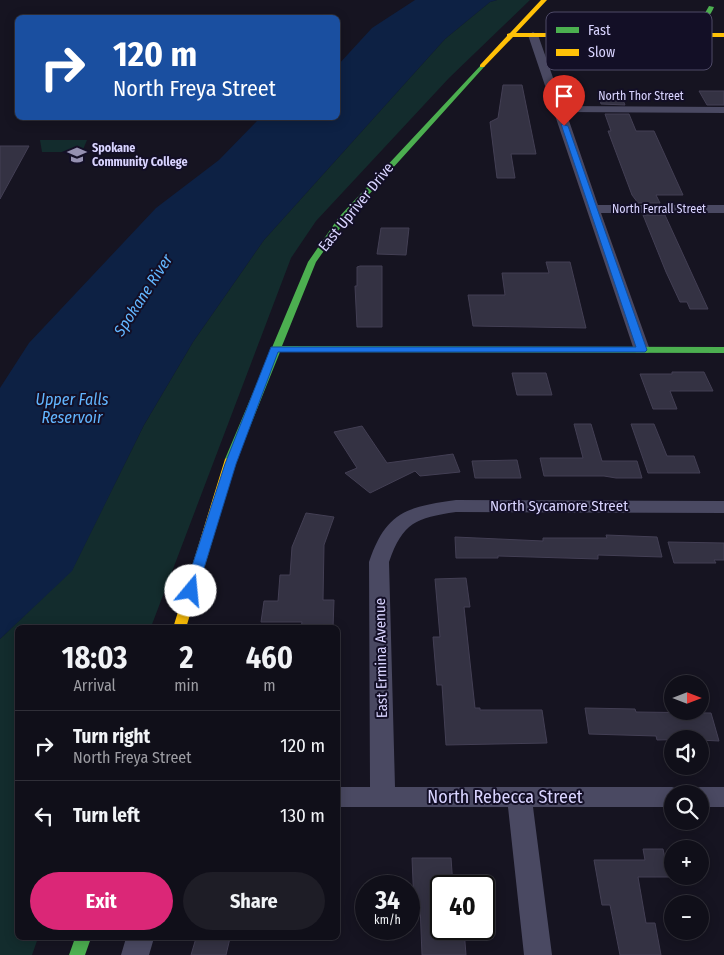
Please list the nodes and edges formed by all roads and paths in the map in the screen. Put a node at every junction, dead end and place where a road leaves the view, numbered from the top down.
1 (544, 0) edge
2 (708, 4) edge
3 (720, 19) dead end
4 (525, 20) junction
5 (546, 30) edge
6 (509, 35) junction
7 (534, 35) junction
8 (546, 35) edge
9 (558, 110) junction
10 (724, 110) edge
11 (594, 209) junction
12 (724, 209) edge
13 (274, 349) junction
14 (642, 350) junction
15 (724, 350) edge
16 (724, 507) edge
17 (398, 524) joint
18 (180, 625) edge
19 (519, 796) junction
20 (340, 797) edge
21 (383, 797) junction
22 (664, 797) edge
23 (709, 797) edge
24 (724, 797) edge
25 (82, 940) edge
26 (139, 940) edge
27 (77, 955) edge
28 (135, 955) edge
29 (538, 955) edge

1 - 4 street, East Upriver Drive
2 - 3 street
4 - 5 street
4 - 6 street, East Upriver Drive
6 - 7 street
6 - 13 street, East Upriver Drive
7 - 8 street
7 - 9 street
9 - 10 street, North Thor Street
9 - 11 street
11 - 12 street, North Ferrall Street
11 - 14 street
13 - 14 street
13 - 18 street, East Upriver Drive
14 - 15 street
16 - 17 street, North Sycamore Street
17 - 21 street, East Ermina Avenue
19 - 21 street, North Rebecca Street
19 - 22 street, North Rebecca Street
19 - 29 street
20 - 21 street, North Rebecca Street
23 - 24 street
25 - 27 street
26 - 28 street

